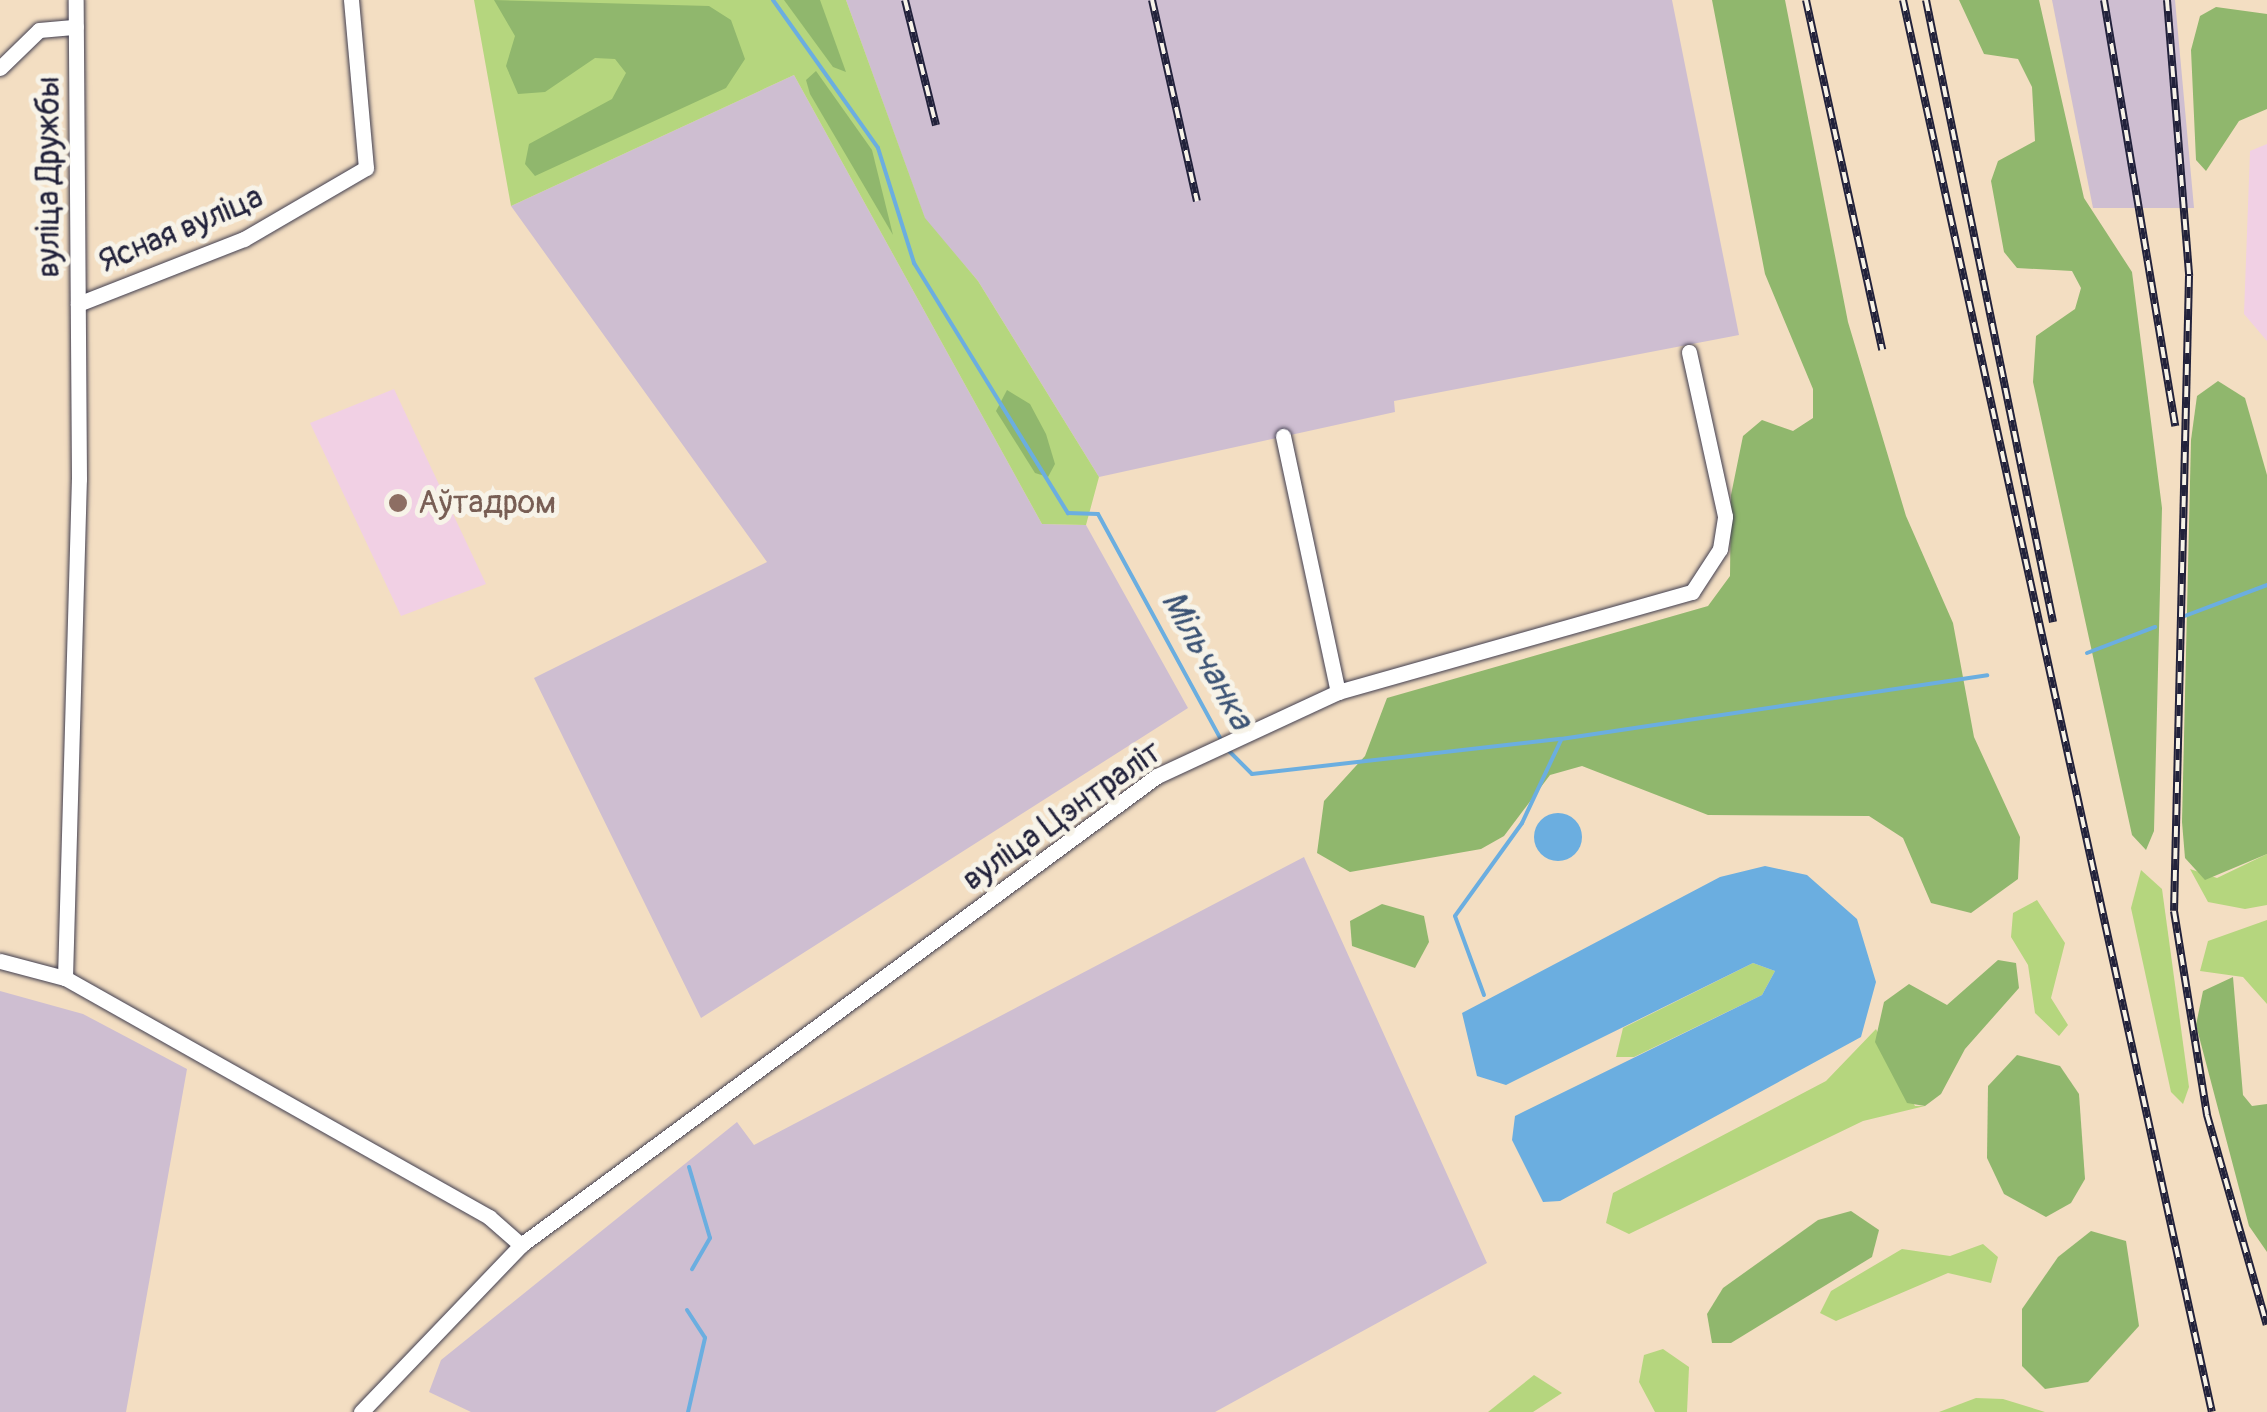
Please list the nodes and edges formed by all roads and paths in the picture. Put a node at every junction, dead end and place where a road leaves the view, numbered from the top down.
1 (76, 0) edge
2 (351, 0) edge
3 (76, 27) junction
4 (0, 68) edge
5 (78, 304) junction
6 (1689, 352) dead end
7 (1283, 436) dead end
8 (1338, 692) junction
9 (0, 961) edge
10 (66, 978) junction
11 (522, 1245) junction
12 (361, 1412) edge

1 - 3 street, вуліца Дружбы
2 - 5 street, Ясная вуліца
3 - 4 street
3 - 5 street, вуліца Дружбы
5 - 10 street, вуліца Дружбы
6 - 8 street, вуліца Цэнтраліт
7 - 8 street
8 - 11 street, вуліца Цэнтраліт
9 - 10 street
10 - 11 street
11 - 12 street, вуліца Цэнтраліт

